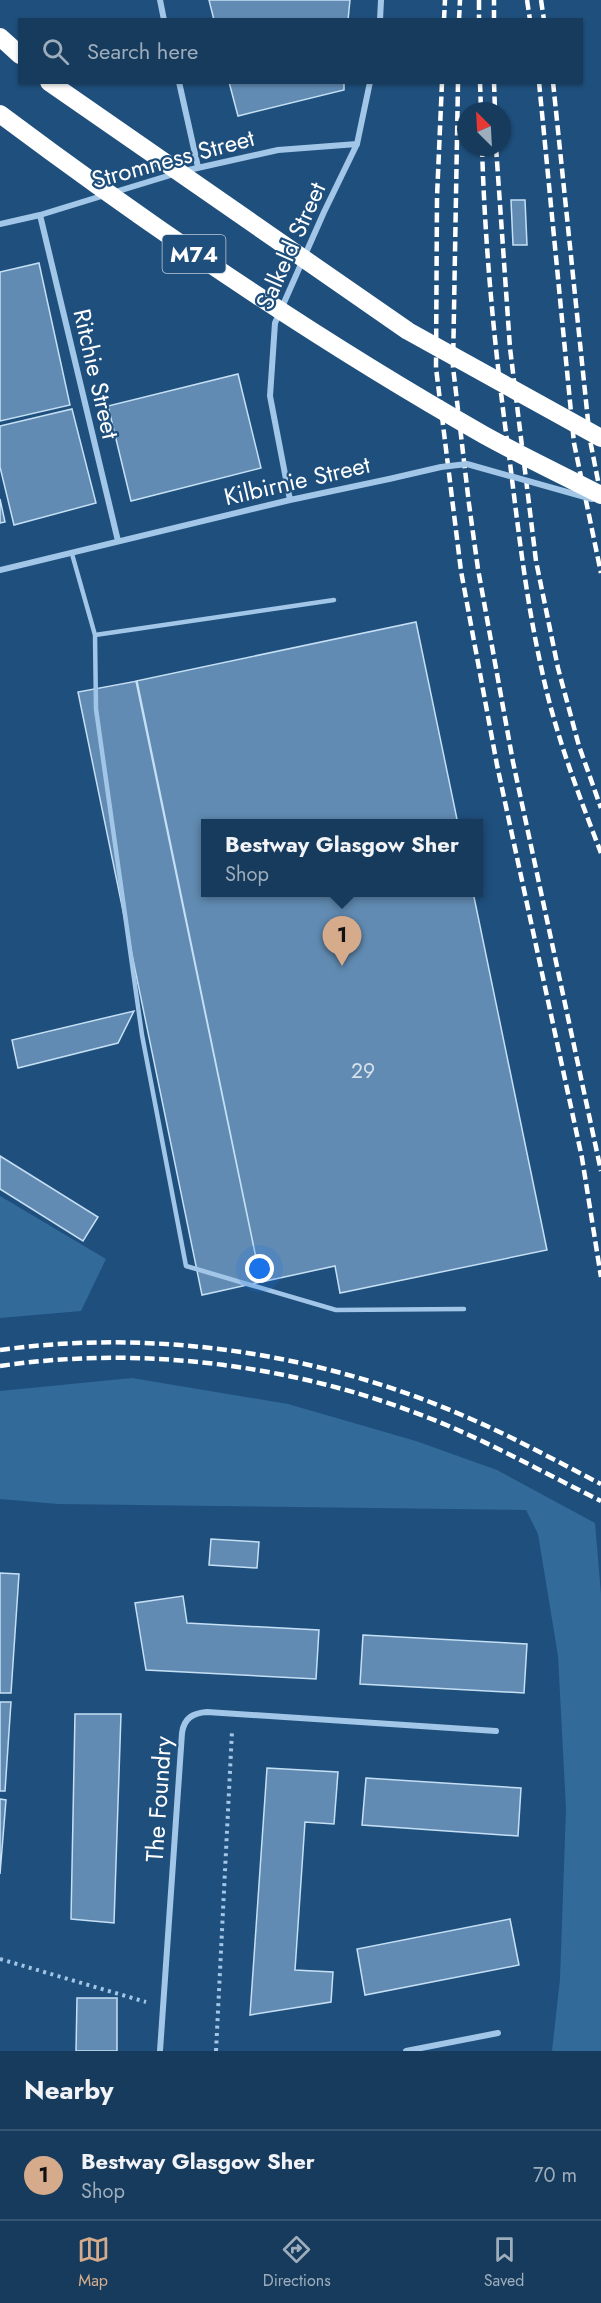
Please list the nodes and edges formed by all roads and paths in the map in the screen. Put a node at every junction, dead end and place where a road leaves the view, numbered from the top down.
1 (160, 0) edge
2 (381, 0) edge
3 (164, 18) edge
4 (380, 18) edge
5 (0, 37) edge
6 (18, 53) edge
7 (53, 84) edge
8 (179, 84) edge
9 (370, 84) edge
10 (0, 114) edge
11 (357, 144) junction
12 (198, 167) junction
13 (40, 215) junction
14 (0, 224) edge
15 (601, 438) edge
16 (601, 495) edge
17 (290, 500) junction
18 (601, 501) edge
19 (118, 541) junction
20 (72, 554) junction
21 (0, 570) edge
22 (334, 600) dead end
23 (94, 635) junction
24 (464, 1309) dead end
25 (233, 1714) junction
26 (496, 1731) dead end
27 (0, 1959) edge
28 (163, 2007) junction
29 (498, 2033) dead end
30 (160, 2051) edge
31 (216, 2051) edge
32 (406, 2051) edge

1 - 3 street
2 - 4 street
5 - 6 highway
7 - 15 highway, M74, bridge
8 - 12 street
9 - 11 street, Salkeld Street
10 - 16 highway, M74, bridge
11 - 12 street, Stromness Street
11 - 17 street, Salkeld Street
12 - 13 street, Stromness Street
13 - 14 street, Stromness Street
13 - 19 street, Ritchie Street
17 - 18 street, Kilbirnie Street, bridge
17 - 19 street, Kilbirnie Street
19 - 20 street, Kilbirnie Street
20 - 21 street, Kilbirnie Street
20 - 23 lane
22 - 23 lane
23 - 24 lane
25 - 26 street, The Foundry
25 - 28 street, The Foundry
25 - 31 path
27 - 28 path
28 - 30 street, The Foundry
29 - 32 street

